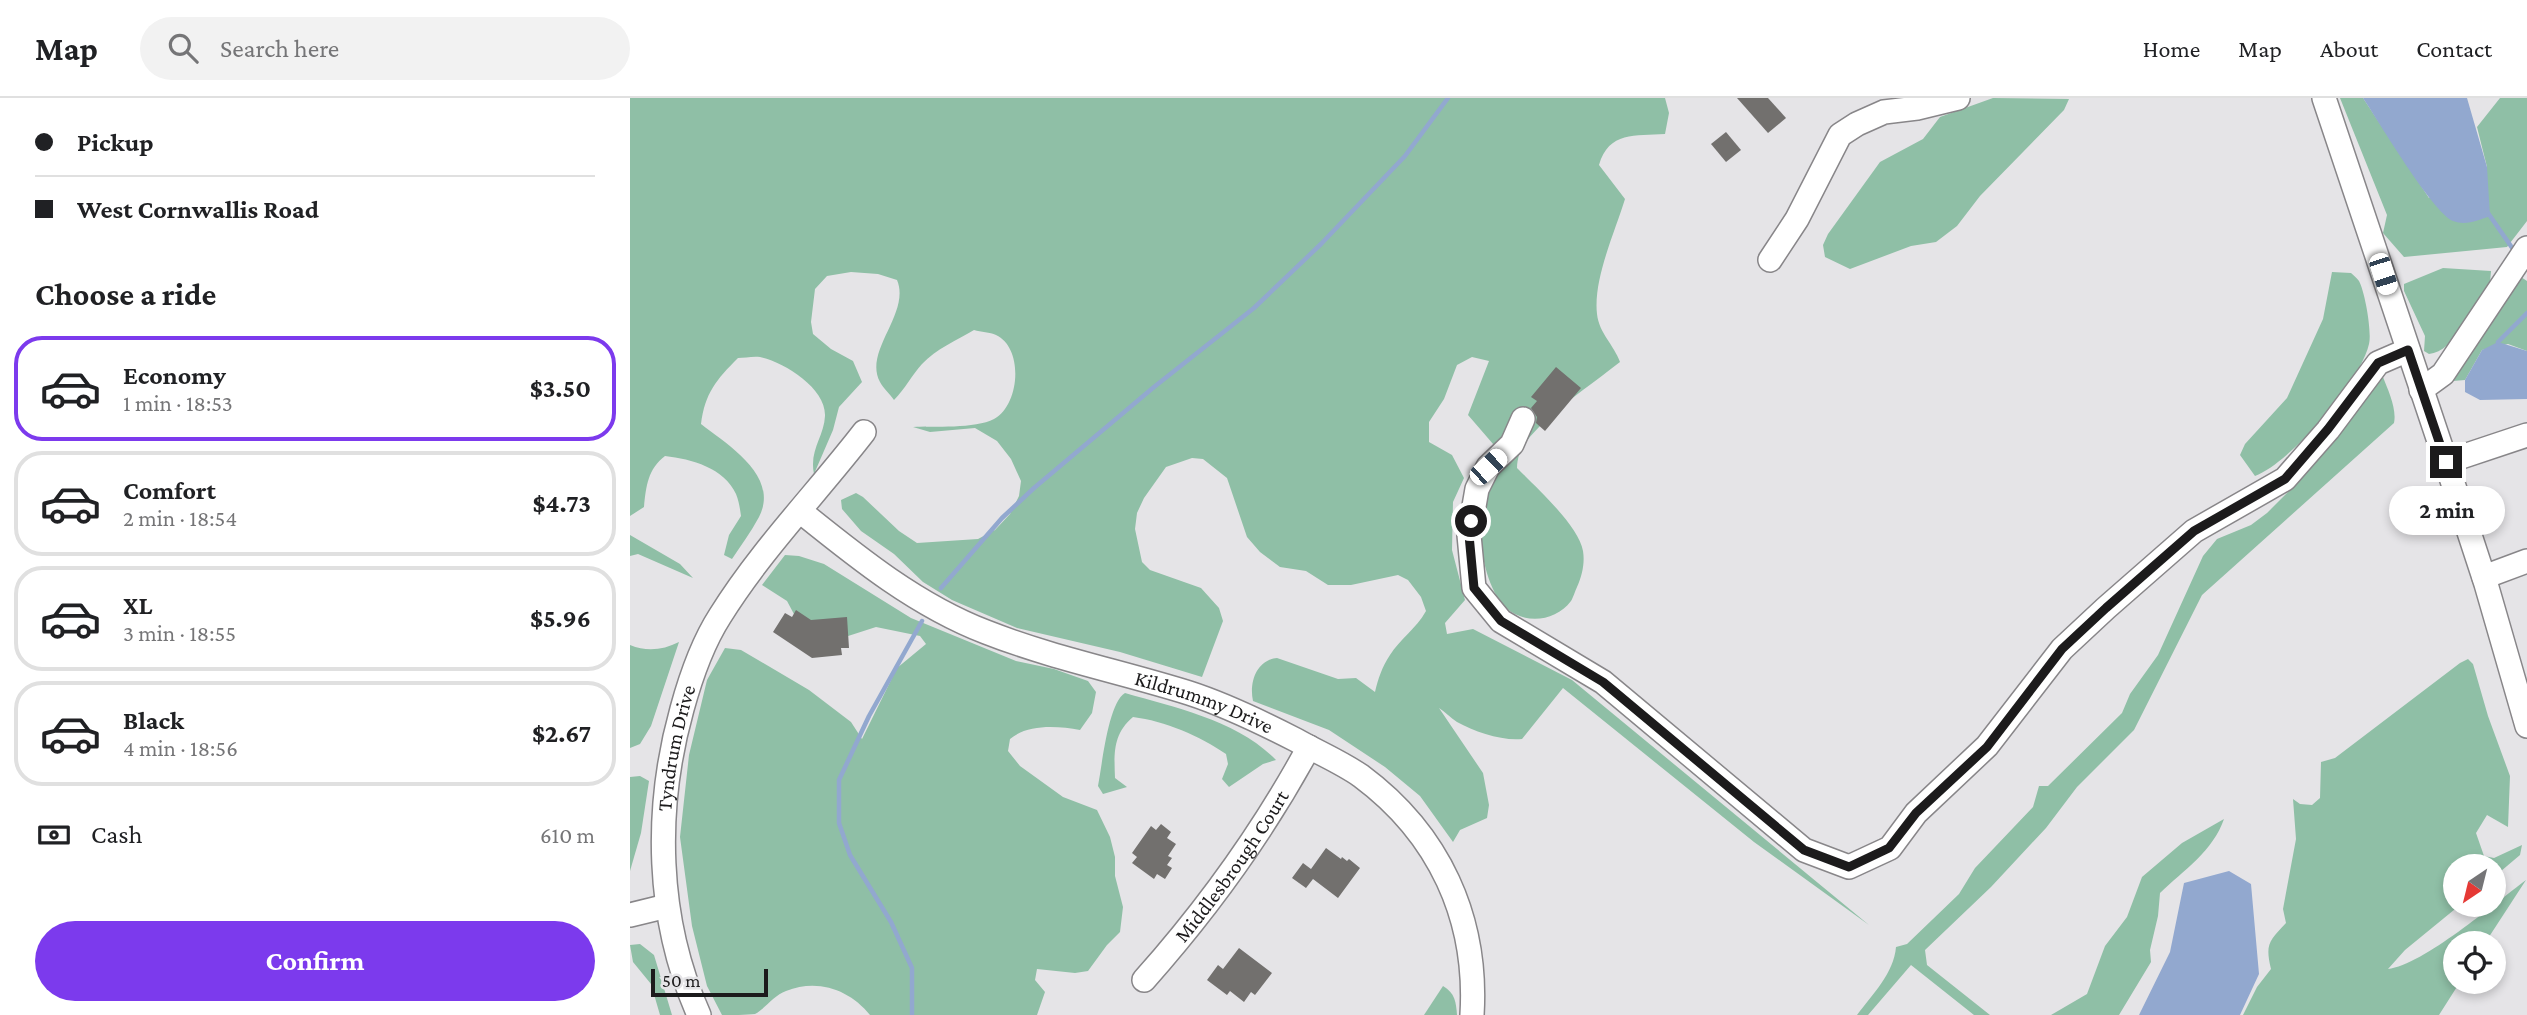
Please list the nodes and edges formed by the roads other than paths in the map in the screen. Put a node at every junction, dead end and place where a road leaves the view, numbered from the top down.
1 (1958, 98) edge
2 (2324, 98) edge
3 (2527, 247) edge
4 (1770, 260) dead end
5 (2408, 350) junction
6 (2421, 390) junction
7 (1523, 419) dead end
8 (864, 432) dead end
9 (2527, 435) edge
10 (2446, 462) junction
11 (800, 511) junction
12 (2527, 561) edge
13 (2484, 577) junction
14 (2527, 726) edge
15 (1309, 747) junction
16 (667, 906) junction
17 (630, 915) edge
18 (1144, 980) dead end
19 (699, 1015) edge
20 (1472, 1015) edge

1 - 4 street
2 - 5 street
3 - 6 street
5 - 6 street
5 - 7 street
6 - 10 street
8 - 11 street, Tyndrum Drive
9 - 10 street
10 - 13 street
11 - 15 street, Kildrummy Drive
11 - 16 street, Tyndrum Drive
12 - 13 street
13 - 14 street
15 - 18 street, Middlesbrough Court
15 - 20 street, Kildrummy Drive
16 - 17 street
16 - 19 street, Tyndrum Drive

